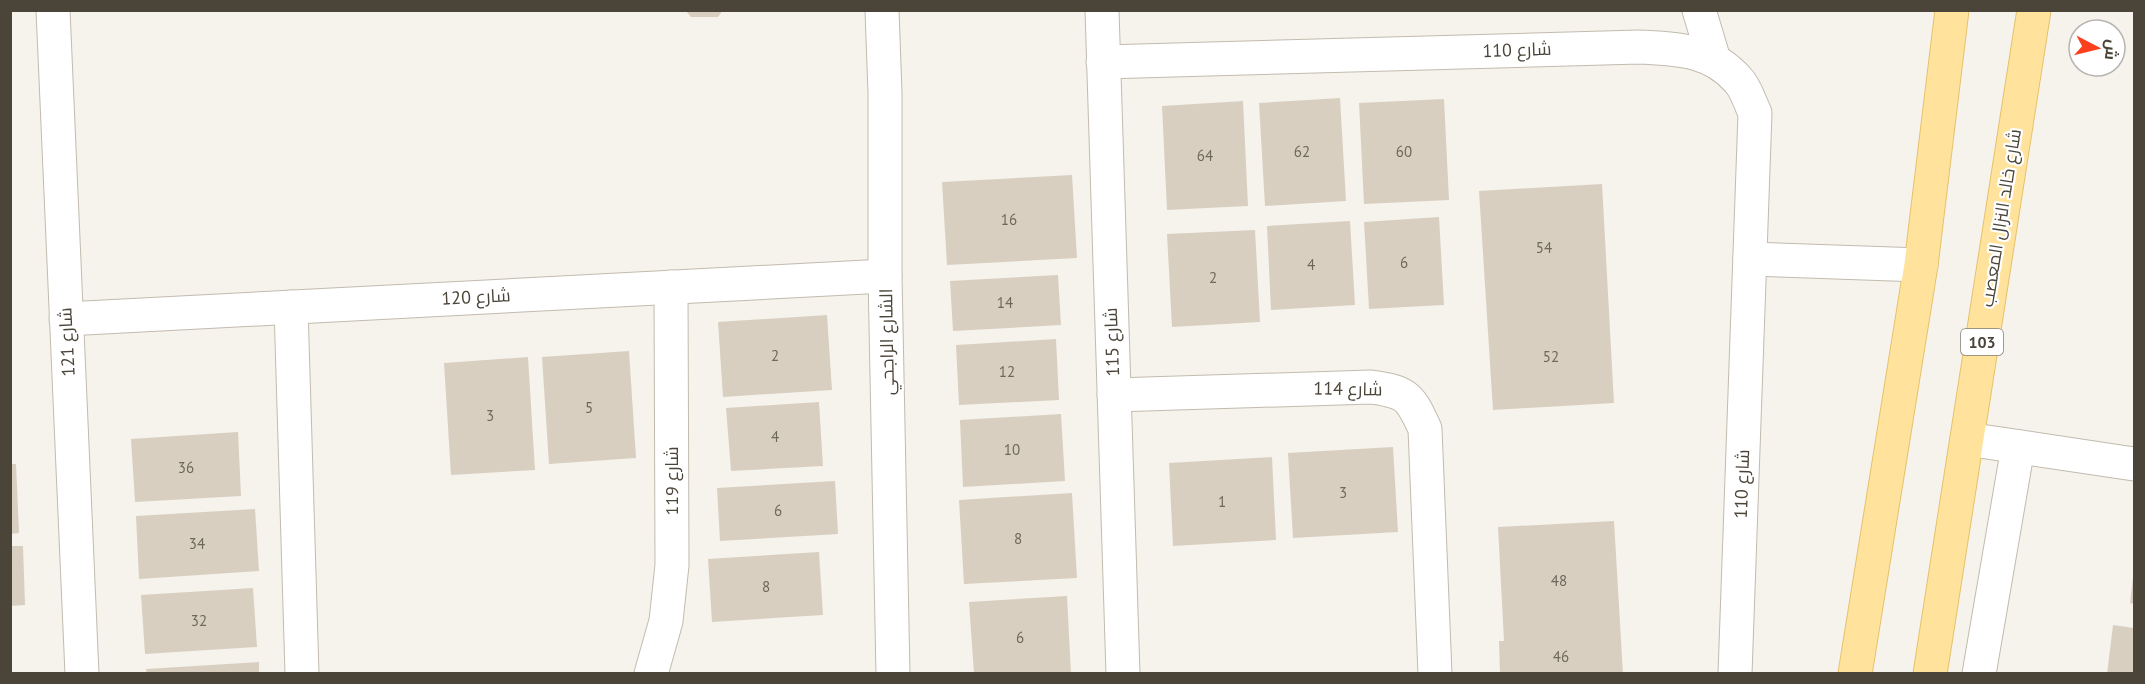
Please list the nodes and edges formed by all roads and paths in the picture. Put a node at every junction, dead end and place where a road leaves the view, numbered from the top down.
1 (53, 10) edge
2 (882, 10) edge
3 (1102, 10) edge
4 (1699, 10) edge
5 (1952, 10) edge
6 (2034, 10) edge
7 (1714, 60) junction
8 (1103, 62) junction
9 (1750, 259) junction
10 (1921, 266) junction
11 (885, 276) junction
12 (671, 287) junction
13 (291, 307) junction
14 (66, 319) junction
15 (1114, 394) junction
16 (1967, 439) junction
17 (2018, 447) junction
18 (2134, 464) edge
19 (82, 674) edge
20 (302, 674) edge
21 (651, 674) edge
22 (893, 674) edge
23 (1123, 674) edge
24 (1435, 674) edge
25 (1734, 674) edge
26 (1855, 674) edge
27 (1930, 674) edge
28 (1979, 674) edge

1 - 14 street, شارع 121
2 - 11 street, الشارع الراجحي
3 - 8 street, شارع 115
4 - 7 street
5 - 10 main road
6 - 16 main road, شارع خالد النزال المعصب / 103
7 - 8 street, شارع 110
7 - 9 street, شارع 110
8 - 15 street, شارع 115
9 - 10 street
9 - 25 street, شارع 110
10 - 26 main road
11 - 12 street, شارع 120
11 - 22 street, الشارع الراجحي
12 - 13 street, شارع 120
12 - 21 street, شارع 119
13 - 14 street, شارع 120
13 - 20 street
14 - 19 street, شارع 121
15 - 23 street, شارع 115
15 - 24 street, 114 شارع
16 - 17 street
16 - 27 main road, شارع خالد النزال المعصب / 103
17 - 18 street
17 - 28 street

